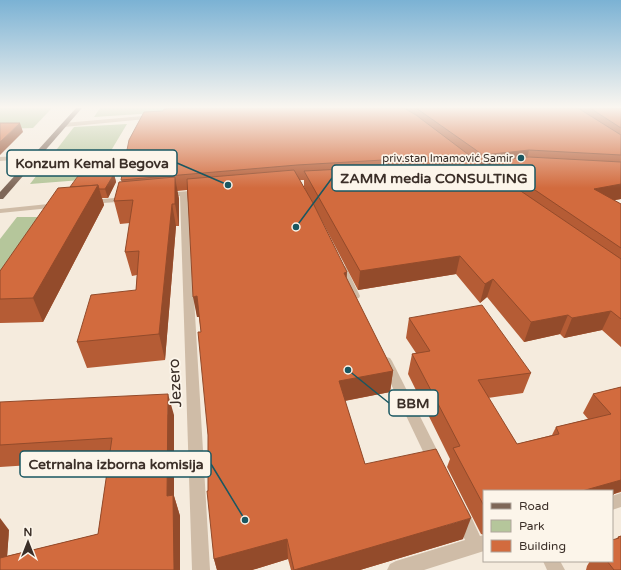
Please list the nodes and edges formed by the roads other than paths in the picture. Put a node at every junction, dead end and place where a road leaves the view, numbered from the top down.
1 (56, 135) edge
2 (36, 157) junction
3 (0, 159) edge
4 (207, 192) edge
5 (184, 194) junction
6 (0, 196) edge
7 (155, 196) edge
8 (133, 198) edge
9 (81, 203) edge
10 (66, 205) edge
11 (0, 211) edge
12 (336, 257) edge
13 (360, 307) edge
14 (381, 350) edge
15 (441, 473) edge
16 (455, 501) edge
17 (480, 544) edge
18 (201, 570) edge
19 (396, 570) edge

1 - 2 main road
2 - 3 street
2 - 6 main road
4 - 5 street
5 - 7 street
5 - 18 street, Jezero
8 - 9 street
10 - 11 street
12 - 13 street
14 - 15 street
16 - 17 street
17 - 19 street

